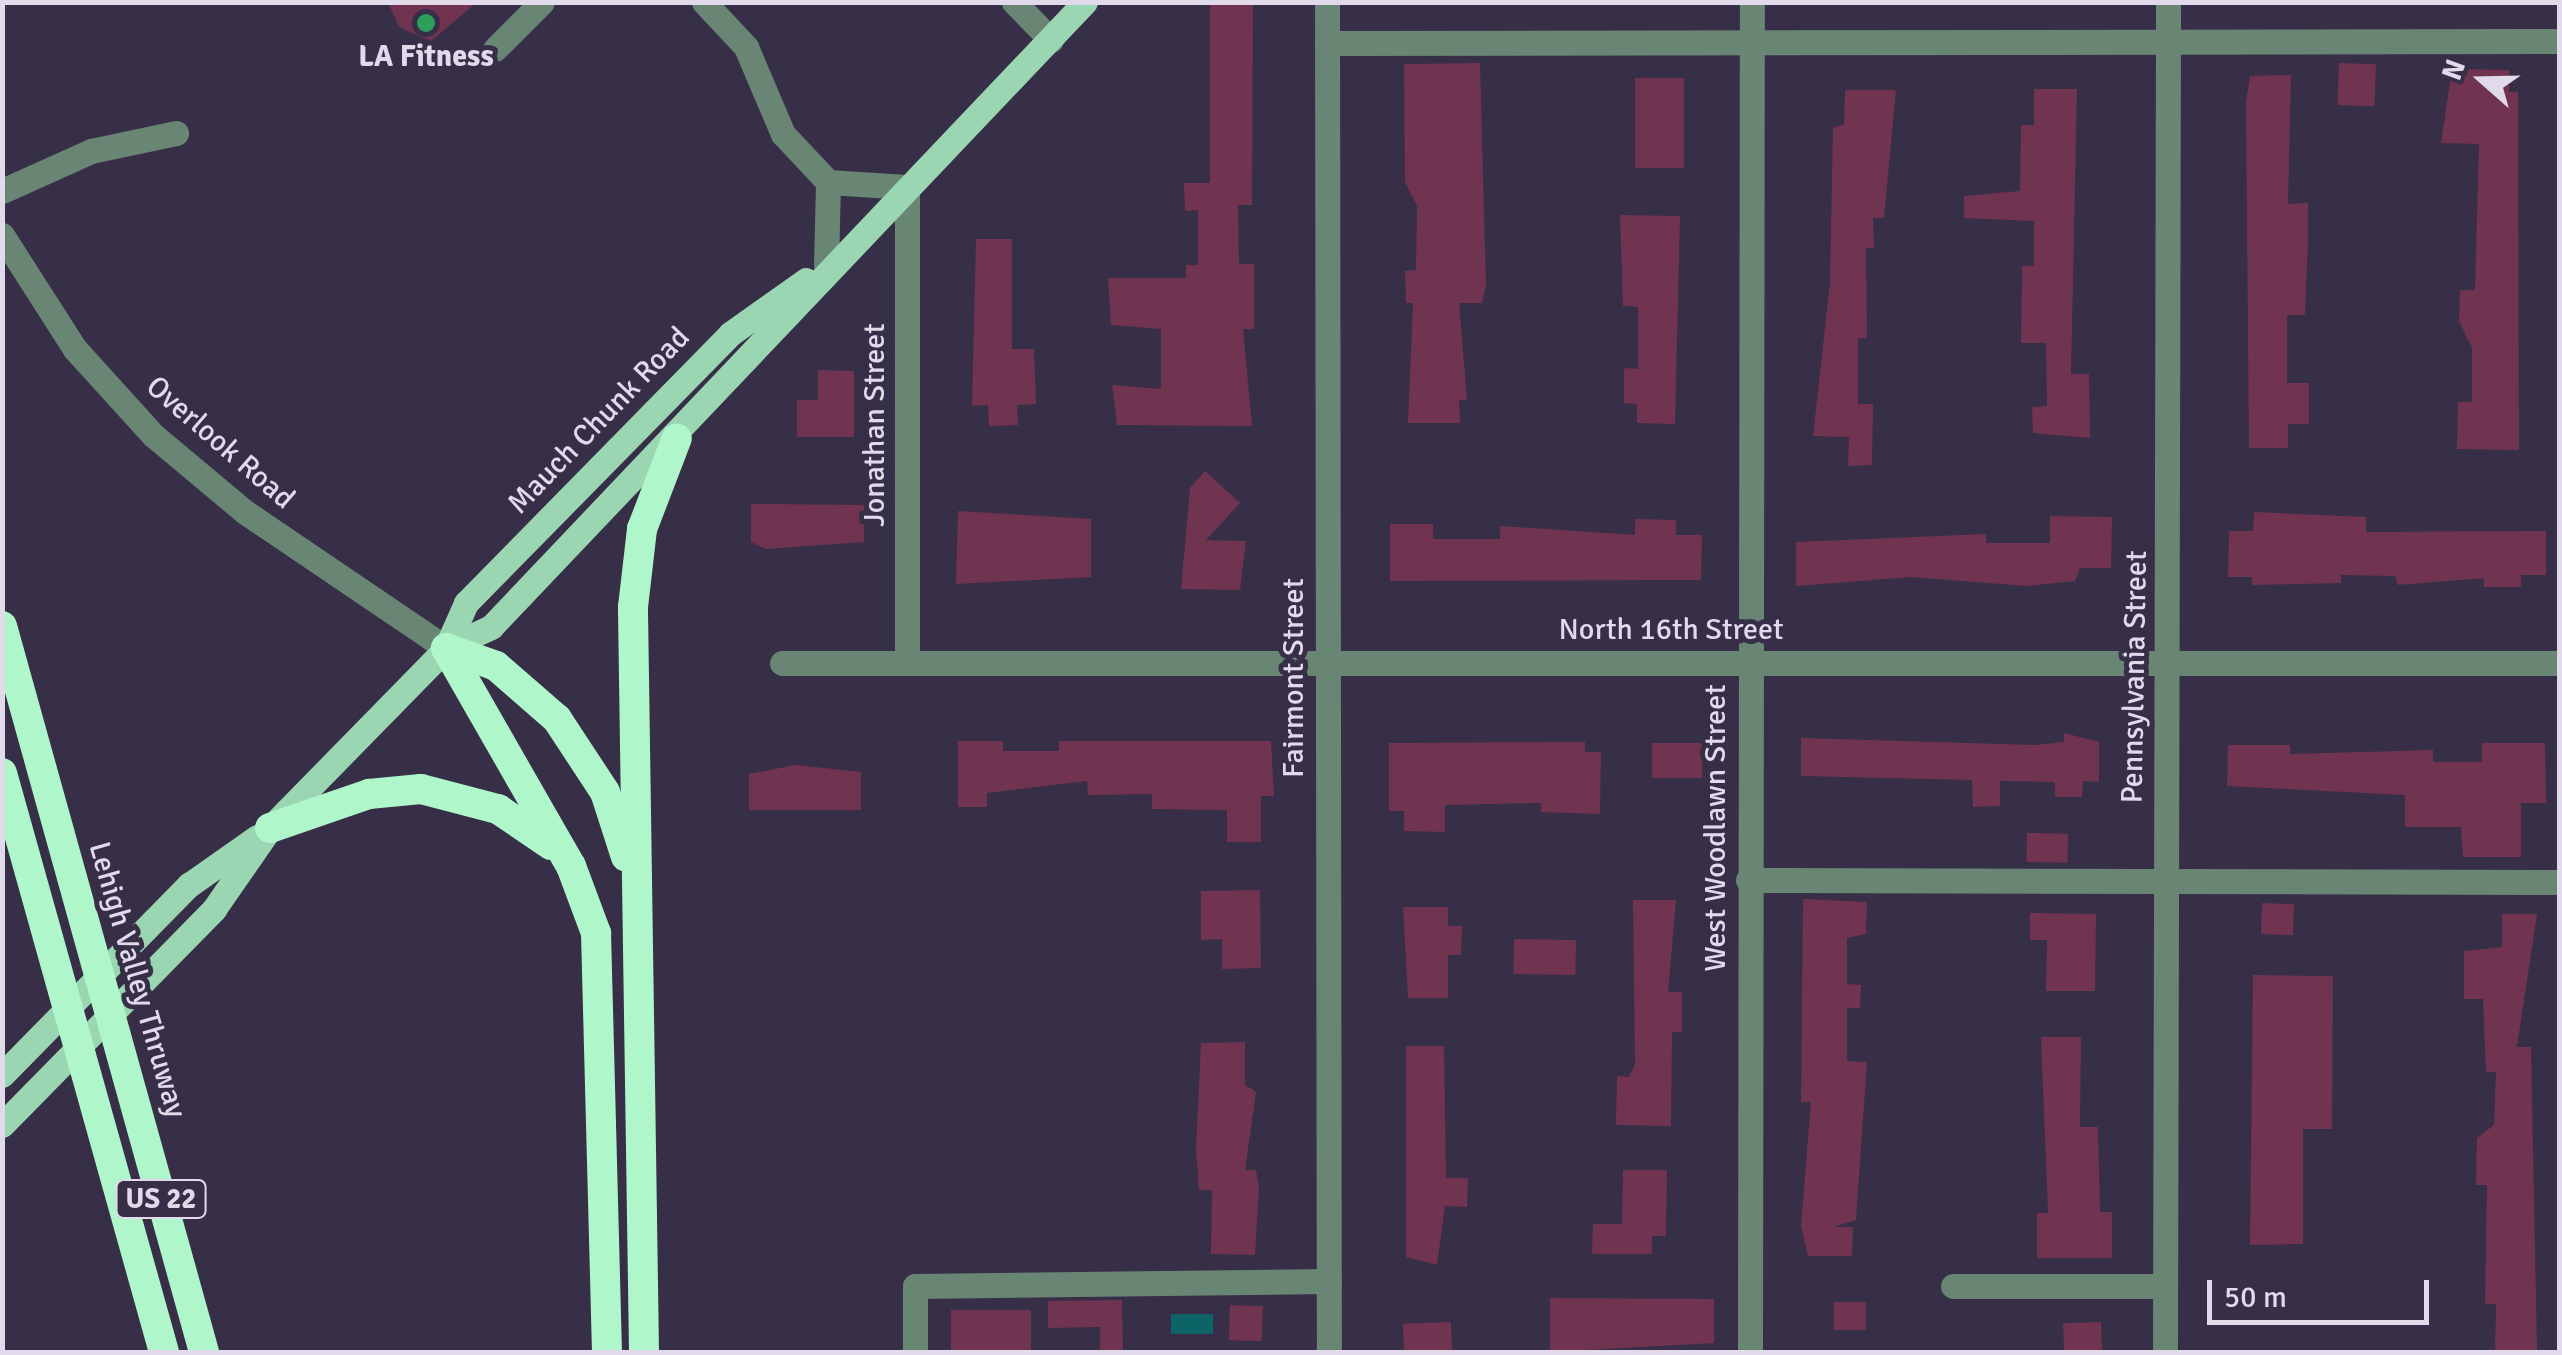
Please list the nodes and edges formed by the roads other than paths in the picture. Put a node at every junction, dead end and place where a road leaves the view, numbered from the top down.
1 (542, 2) edge
2 (704, 2) edge
3 (1085, 2) edge
4 (1327, 2) edge
5 (1752, 2) edge
6 (2168, 2) edge
7 (1015, 3) edge
8 (1752, 39) junction
9 (1051, 40) junction
10 (2168, 40) junction
11 (2560, 41) edge
12 (1327, 43) junction
13 (495, 49) dead end
14 (176, 133) dead end
15 (828, 182) junction
16 (907, 187) junction
17 (2, 191) edge
18 (2, 234) edge
19 (826, 266) junction
20 (677, 438) junction
21 (2, 626) edge
22 (446, 648) junction
23 (782, 662) dead end
24 (1748, 662) junction
25 (2560, 662) edge
26 (907, 663) junction
27 (1326, 664) junction
28 (2168, 665) junction
29 (2, 772) edge
30 (270, 828) junction
31 (572, 866) junction
32 (1748, 880) junction
33 (2164, 882) junction
34 (2560, 882) edge
35 (638, 904) junction
36 (2, 1075) edge
37 (2, 1125) edge
38 (1329, 1281) junction
39 (1954, 1286) dead end
40 (2164, 1286) junction
41 (164, 1352) edge
42 (204, 1352) edge
43 (607, 1352) edge
44 (644, 1352) edge
45 (915, 1352) edge
46 (1329, 1352) edge
47 (1750, 1352) edge
48 (2165, 1352) edge

1 - 13 street
2 - 15 street
3 - 9 main road, Mauch Chunk Road
4 - 12 street, Fairmont Street
5 - 8 street, West Woodlawn Street
6 - 10 street, Pennsylvania Street
7 - 9 street
8 - 10 street
8 - 12 street
8 - 24 street, West Woodlawn Street
9 - 16 main road, Mauch Chunk Road
10 - 11 street
10 - 28 street, Pennsylvania Street
12 - 27 street, Fairmont Street
14 - 17 street
15 - 16 street
15 - 19 street
16 - 19 main road, Mauch Chunk Road
16 - 26 street, Jonathan Street
18 - 22 street, Overlook Road
19 - 20 main road, Mauch Chunk Road
19 - 22 main road, Mauch Chunk Road
20 - 22 main road, Mauch Chunk Road
20 - 35 highway
21 - 42 highway, Lehigh Valley Thruway / US 22
22 - 30 main road, Mauch Chunk Road
22 - 31 highway
22 - 35 highway
23 - 26 street, North 16th Street
24 - 27 street, North 16th Street
24 - 28 street, North 16th Street
24 - 32 street, West Woodlawn Street
25 - 28 street, North 16th Street
26 - 27 street, North 16th Street
27 - 38 street, Fairmont Street
28 - 33 street, Pennsylvania Street
29 - 41 highway, US 22
30 - 31 highway
30 - 36 main road, Mauch Chunk Road
30 - 37 main road, Mauch Chunk Road
31 - 43 highway
32 - 33 street
32 - 47 street, West Woodlawn Street
33 - 34 street
33 - 40 street, Pennsylvania Street
35 - 44 highway
38 - 45 street
38 - 46 street, Fairmont Street
39 - 40 street
40 - 48 street, Pennsylvania Street

